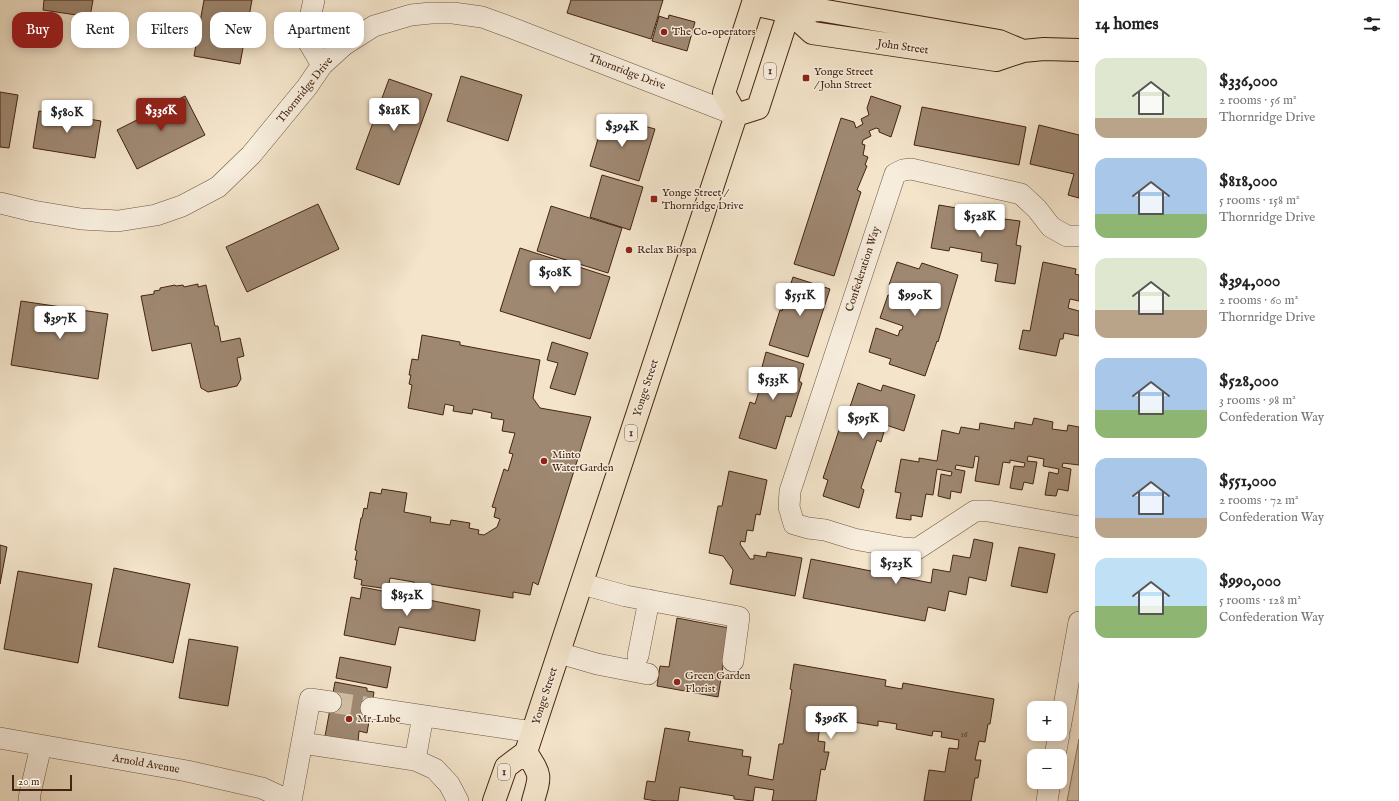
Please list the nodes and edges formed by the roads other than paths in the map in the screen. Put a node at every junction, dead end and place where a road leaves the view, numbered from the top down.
1 (314, 0) edge
2 (754, 2) edge
3 (791, 6) edge
4 (1079, 50) edge
5 (322, 65) junction
6 (736, 115) junction
7 (0, 203) edge
8 (1079, 236) edge
9 (1079, 527) edge
10 (582, 584) junction
11 (649, 600) junction
12 (1079, 622) edge
13 (559, 653) junction
14 (638, 656) dead end
15 (733, 661) dead end
16 (648, 674) dead end
17 (1065, 701) edge
18 (331, 702) tunnel mouth
19 (371, 708) tunnel mouth
20 (423, 716) junction
21 (0, 738) edge
22 (530, 742) junction
23 (302, 743) junction
24 (41, 746) junction
25 (415, 760) junction
26 (1049, 789) edge
27 (260, 795) edge
28 (30, 801) edge
29 (290, 801) edge
30 (458, 801) edge
31 (494, 801) edge
32 (533, 801) edge
33 (1047, 801) edge

1 - 5 street
2 - 3 main road, John Street
2 - 6 main road
3 - 4 main road, John Street
3 - 6 main road, 1
5 - 6 street, Thornridge Drive
5 - 7 street, Thornridge Drive
6 - 10 main road, Yonge Street / 1
8 - 9 street, Confederation Way
10 - 11 street
10 - 13 main road, Yonge Street / 1
11 - 14 street
11 - 15 street
12 - 17 street
13 - 16 street
13 - 22 main road, Yonge Street / 1
18 - 23 street
19 - 20 street
20 - 22 street
20 - 25 street
21 - 24 street, Arnold Avenue
22 - 31 main road, 1
22 - 32 main road
23 - 25 street
23 - 29 street
24 - 27 street, Arnold Avenue
24 - 28 street
25 - 30 street
26 - 33 street
27 - 29 street, Arnold Avenue

